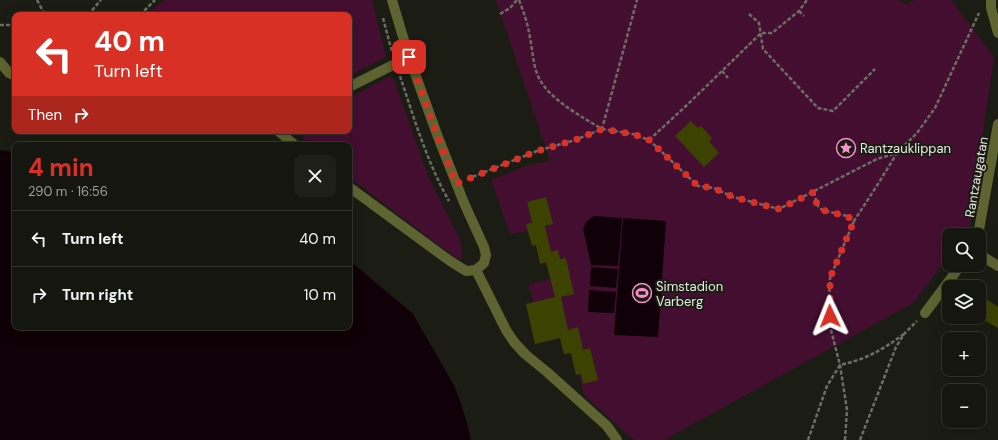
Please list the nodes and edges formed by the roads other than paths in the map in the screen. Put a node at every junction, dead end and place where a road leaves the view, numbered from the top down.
1 (392, 0) edge
2 (991, 0) edge
3 (998, 33) edge
4 (409, 57) junction
5 (0, 62) edge
6 (12, 74) edge
7 (352, 86) edge
8 (998, 124) edge
9 (282, 134) edge
10 (291, 142) edge
11 (352, 189) edge
12 (980, 228) edge
13 (986, 258) edge
14 (998, 266) edge
15 (476, 270) junction
16 (956, 272) edge
17 (925, 313) road end
18 (617, 440) edge

1 - 4 street
2 - 3 street
4 - 7 street
4 - 15 street
5 - 6 street
8 - 12 street, Rantzaugatan
9 - 10 street
11 - 15 street
13 - 14 street
15 - 18 street
16 - 17 street

